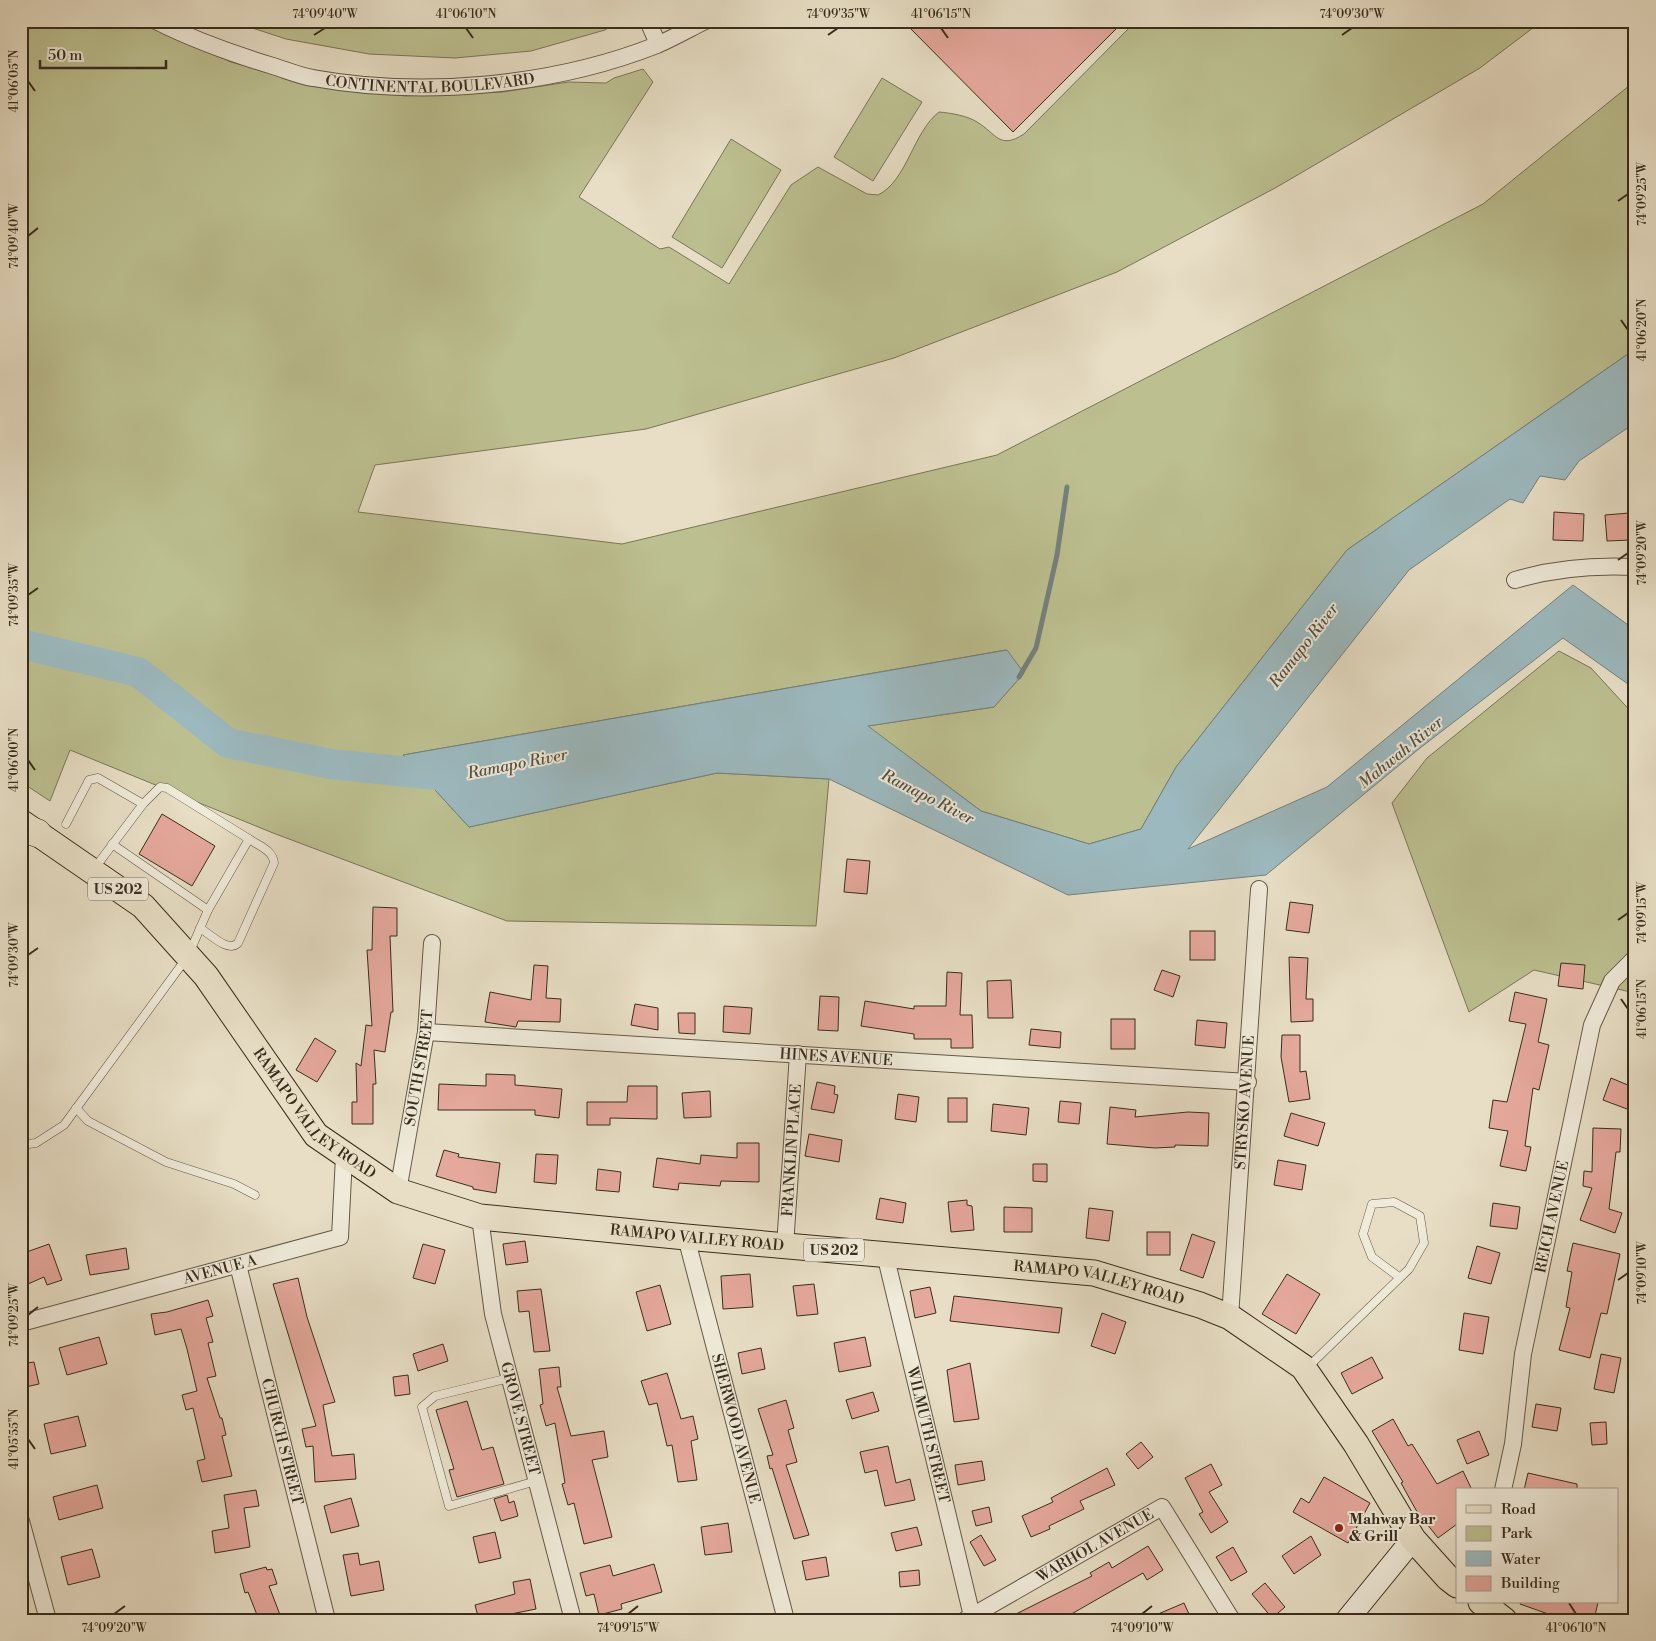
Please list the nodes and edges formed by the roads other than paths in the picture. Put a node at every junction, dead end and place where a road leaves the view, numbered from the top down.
1 (156, 21) edge
2 (648, 21) edge
3 (705, 21) edge
4 (685, 26) edge
5 (658, 44) junction
6 (1635, 567) edge
7 (1516, 580) dead end
8 (143, 804) junction
9 (66, 824) dead end
10 (27, 827) edge
11 (248, 839) junction
12 (112, 844) junction
13 (93, 871) junction
14 (1259, 889) dead end
15 (208, 910) junction
16 (200, 928) junction
17 (432, 943) dead end
18 (188, 956) junction
19 (1635, 958) edge
20 (426, 1032) junction
21 (798, 1054) junction
22 (1248, 1082) junction
23 (76, 1108) junction
24 (21, 1145) edge
25 (344, 1156) junction
26 (398, 1191) junction
27 (254, 1195) dead end
28 (480, 1217) junction
29 (686, 1237) junction
30 (785, 1246) junction
31 (885, 1254) junction
32 (238, 1265) junction
33 (1398, 1277) junction
34 (1230, 1317) junction
35 (21, 1323) edge
36 (1305, 1370) junction
37 (509, 1378) junction
38 (536, 1481) junction
39 (1504, 1488) edge
40 (21, 1521) edge
41 (1413, 1539) junction
42 (1454, 1576) edge
43 (1483, 1604) edge
44 (969, 1618) edge
45 (48, 1620) edge
46 (327, 1620) edge
47 (573, 1620) edge
48 (786, 1620) edge
49 (1232, 1620) edge
50 (1347, 1620) edge
51 (1504, 1620) edge

1 - 5 street, CONTINENTAL BOULEVARD
2 - 5 street
3 - 4 street, CONTINENTAL BOULEVARD
4 - 5 street, CONTINENTAL BOULEVARD
6 - 7 street
8 - 9 lane
8 - 11 lane
8 - 12 lane
10 - 13 main road, RAMAPO VALLEY ROAD / US 202
11 - 15 lane
11 - 16 lane
12 - 13 lane
12 - 15 lane
13 - 18 main road, RAMAPO VALLEY ROAD / US 202
14 - 22 street, STRYSKO AVENUE
15 - 16 lane
16 - 18 lane
17 - 20 street, SOUTH STREET
18 - 23 lane
18 - 25 main road, RAMAPO VALLEY ROAD / US 202
19 - 39 street, REICH AVENUE
20 - 21 street, HINES AVENUE
20 - 26 street, SOUTH STREET
21 - 22 street, HINES AVENUE
21 - 30 street, FRANKLIN PLACE
22 - 34 street, STRYSKO AVENUE
23 - 24 lane
23 - 27 lane
25 - 26 main road, RAMAPO VALLEY ROAD / US 202
25 - 32 street, AVENUE A
26 - 28 main road, RAMAPO VALLEY ROAD / US 202
28 - 29 main road, RAMAPO VALLEY ROAD / US 202
28 - 37 street, GROVE STREET
29 - 30 main road, RAMAPO VALLEY ROAD / US 202
29 - 48 street, SHERWOOD AVENUE
30 - 31 main road, RAMAPO VALLEY ROAD / US 202
31 - 34 main road, RAMAPO VALLEY ROAD / US 202
31 - 44 street, WILMUTH STREET
32 - 35 street, AVENUE A
32 - 46 street, CHURCH STREET
33 - 33 lane
33 - 36 lane
34 - 36 main road, RAMAPO VALLEY ROAD / US 202
36 - 41 main road, RAMAPO VALLEY ROAD / US 202
37 - 38 street, GROVE STREET
37 - 38 lane
38 - 47 street, GROVE STREET
40 - 45 street
41 - 42 main road, RAMAPO VALLEY ROAD / US 202
41 - 50 main road
43 - 51 main road
44 - 49 street, WARHOL AVENUE

